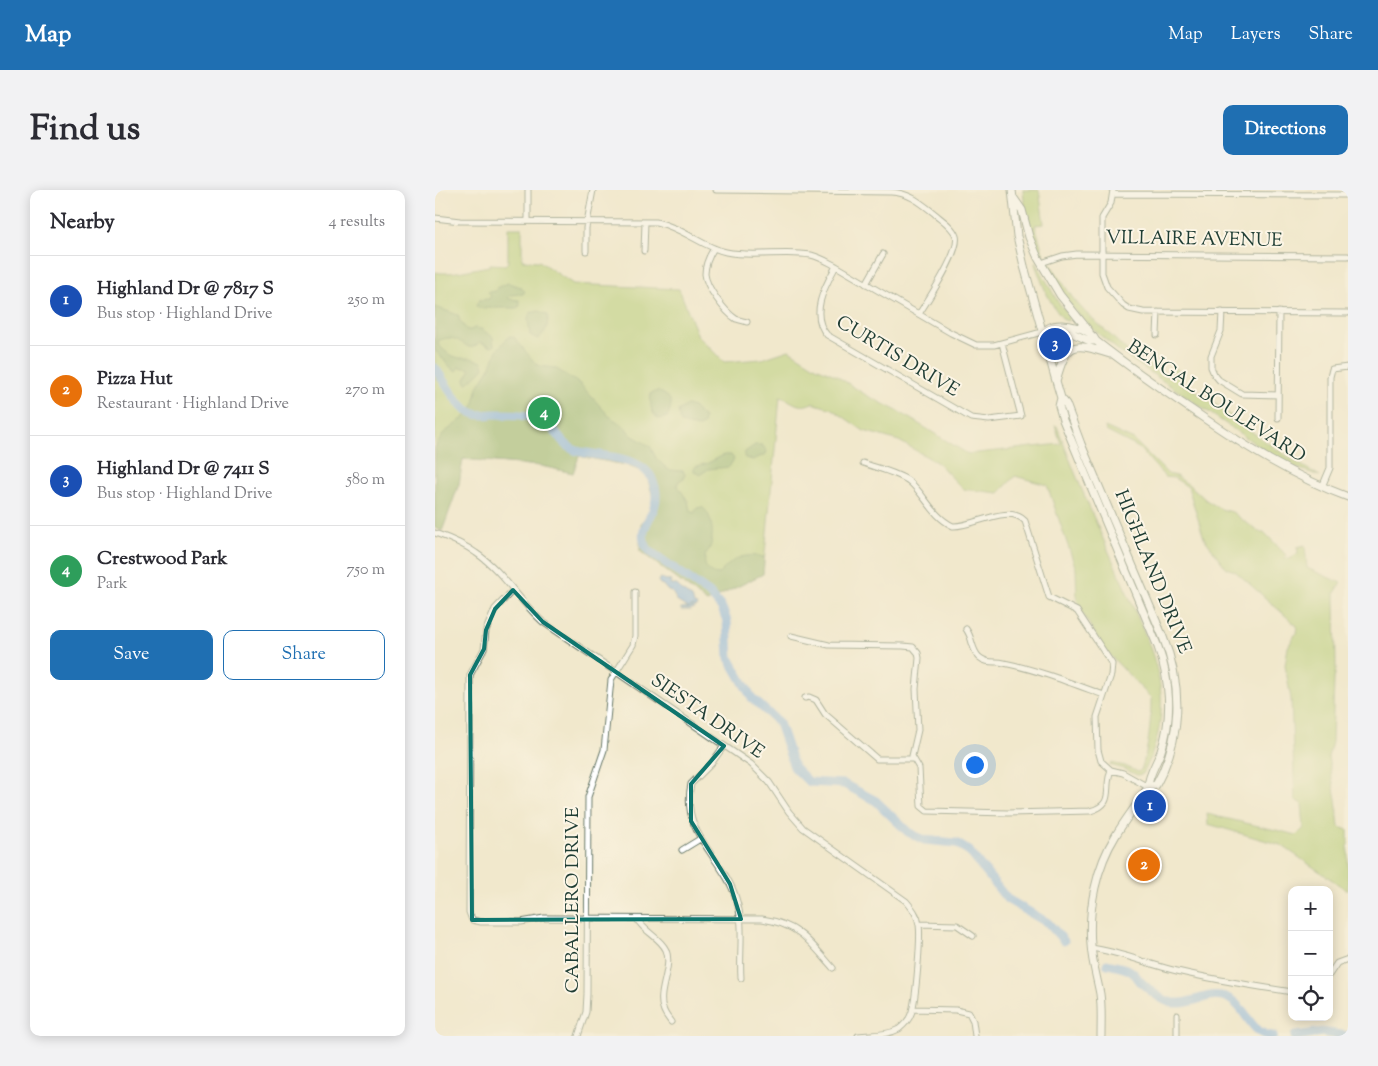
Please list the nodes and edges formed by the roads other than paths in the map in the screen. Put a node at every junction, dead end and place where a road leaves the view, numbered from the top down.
1 (529, 190) edge
2 (593, 190) edge
3 (716, 190) edge
4 (898, 191) edge
5 (1113, 192) edge
6 (1012, 193) edge
7 (1348, 196) edge
8 (435, 218) edge
9 (528, 221) junction
10 (587, 222) junction
11 (645, 222) junction
12 (714, 248) junction
13 (586, 251) dead end
14 (644, 251) dead end
15 (883, 254) dead end
16 (1102, 254) junction
17 (1348, 256) edge
18 (1041, 263) junction
19 (836, 266) junction
20 (866, 284) junction
21 (1157, 312) junction
22 (1222, 312) junction
23 (1279, 312) junction
24 (1348, 313) edge
25 (919, 314) junction
26 (747, 322) dead end
27 (1042, 332) junction
28 (1157, 335) dead end
29 (1095, 339) junction
30 (1002, 343) junction
31 (1115, 356) junction
32 (1348, 367) edge
33 (1056, 381) junction
34 (1278, 395) junction
35 (1278, 418) dead end
36 (863, 463) dead end
37 (1322, 487) junction
38 (1348, 497) edge
39 (435, 532) edge
40 (513, 590) junction
41 (635, 592) dead end
42 (966, 629) dead end
43 (791, 636) dead end
44 (615, 672) junction
45 (1104, 695) junction
46 (805, 698) dead end
47 (724, 746) junction
48 (913, 759) junction
49 (1111, 770) junction
50 (1149, 787) junction
51 (700, 838) junction
52 (682, 850) dead end
53 (588, 918) junction
54 (637, 919) junction
55 (741, 919) junction
56 (919, 924) junction
57 (973, 936) dead end
58 (1091, 948) junction
59 (1348, 959) edge
60 (833, 968) dead end
61 (1333, 969) edge
62 (741, 978) dead end
63 (1288, 991) edge
64 (913, 1009) junction
65 (1177, 1015) dead end
66 (671, 1022) dead end
67 (577, 1036) edge
68 (858, 1036) edge
69 (886, 1036) edge
70 (975, 1036) edge
71 (1101, 1036) edge
72 (1177, 1036) edge

1 - 9 street
2 - 10 street
3 - 4 street
4 - 25 street
5 - 7 street
5 - 16 street
6 - 18 main road
6 - 27 main road, HIGHLAND DRIVE
8 - 9 street
9 - 10 street
10 - 11 street
10 - 13 street
11 - 12 street
11 - 14 street
12 - 19 street
12 - 26 street
15 - 20 street
16 - 17 street, VILLAIRE AVENUE
16 - 18 street, VILLAIRE AVENUE
16 - 21 street
18 - 29 main road
19 - 20 street
19 - 30 street, CURTIS DRIVE
20 - 25 street
21 - 22 street
21 - 28 street
22 - 23 street
22 - 34 street
23 - 24 street
23 - 34 street
25 - 30 street
27 - 29 main road, BENGAL BOULEVARD
27 - 30 street
27 - 33 main road, HIGHLAND DRIVE
29 - 31 main road, BENGAL BOULEVARD
31 - 33 main road
31 - 37 main road, BENGAL BOULEVARD
32 - 37 street
33 - 50 main road, HIGHLAND DRIVE
34 - 35 street
36 - 45 street
37 - 38 main road, BENGAL BOULEVARD
39 - 40 street, SIESTA DRIVE
40 - 44 street, SIESTA DRIVE
40 - 53 street
41 - 44 street, CABALLERO DRIVE
42 - 45 street
43 - 48 street
44 - 47 street, SIESTA DRIVE
44 - 53 street, CABALLERO DRIVE
45 - 49 street
46 - 48 street
47 - 51 street
47 - 56 street, SIESTA DRIVE
48 - 49 street
49 - 50 street
50 - 58 main road, HIGHLAND DRIVE
51 - 52 street
51 - 55 street
53 - 54 street
53 - 67 street, CABALLERO DRIVE
54 - 55 street
54 - 66 street
55 - 60 street
55 - 62 street
56 - 57 street
56 - 64 street
58 - 63 street
58 - 71 main road, HIGHLAND DRIVE
59 - 61 street
64 - 69 street
64 - 70 street
65 - 72 street
68 - 69 street

